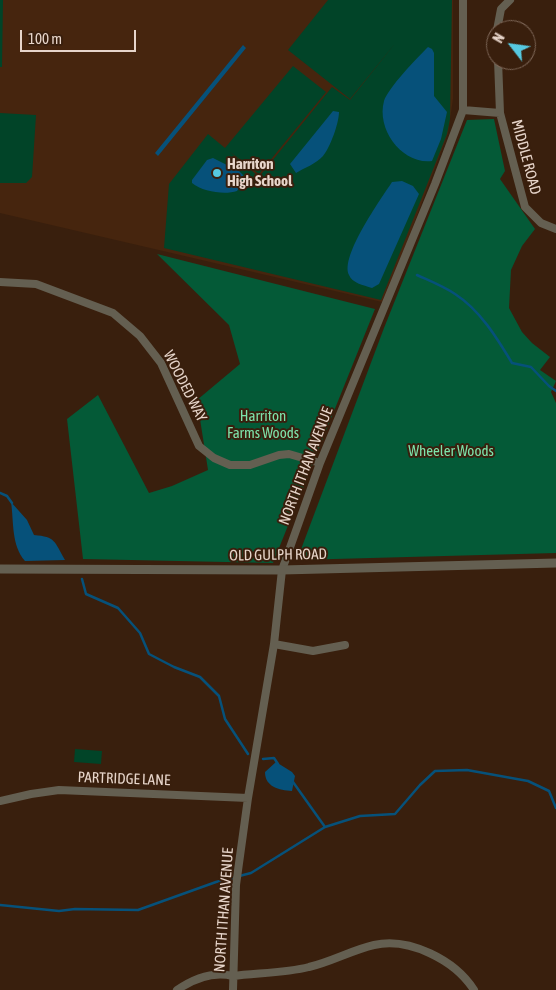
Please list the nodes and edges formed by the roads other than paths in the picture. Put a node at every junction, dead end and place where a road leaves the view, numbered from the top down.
1 (464, 0) edge
2 (510, 0) edge
3 (499, 20) edge
4 (498, 70) edge
5 (463, 110) junction
6 (500, 113) junction
7 (556, 230) edge
8 (0, 282) edge
9 (320, 463) junction
10 (556, 563) edge
11 (0, 569) edge
12 (282, 570) junction
13 (274, 644) junction
14 (345, 645) dead end
15 (248, 798) junction
16 (0, 802) edge
17 (232, 976) junction
18 (177, 990) edge
19 (233, 990) edge
20 (474, 990) edge

1 - 5 street, NORTH ITHAN AVENUE
2 - 3 street
4 - 6 street
5 - 6 street, MIDDLE ROAD
5 - 9 street, NORTH ITHAN AVENUE
6 - 7 street, MIDDLE ROAD
8 - 9 street, WOODED WAY
9 - 12 street, NORTH ITHAN AVENUE
10 - 12 street, OLD GULPH ROAD
11 - 12 street, OLD GULPH ROAD
12 - 13 street, NORTH ITHAN AVENUE
13 - 14 street
13 - 15 street, NORTH ITHAN AVENUE
15 - 16 street, PARTRIDGE LANE
15 - 17 street, NORTH ITHAN AVENUE
17 - 18 street
17 - 19 street, NORTH ITHAN AVENUE
17 - 20 street

